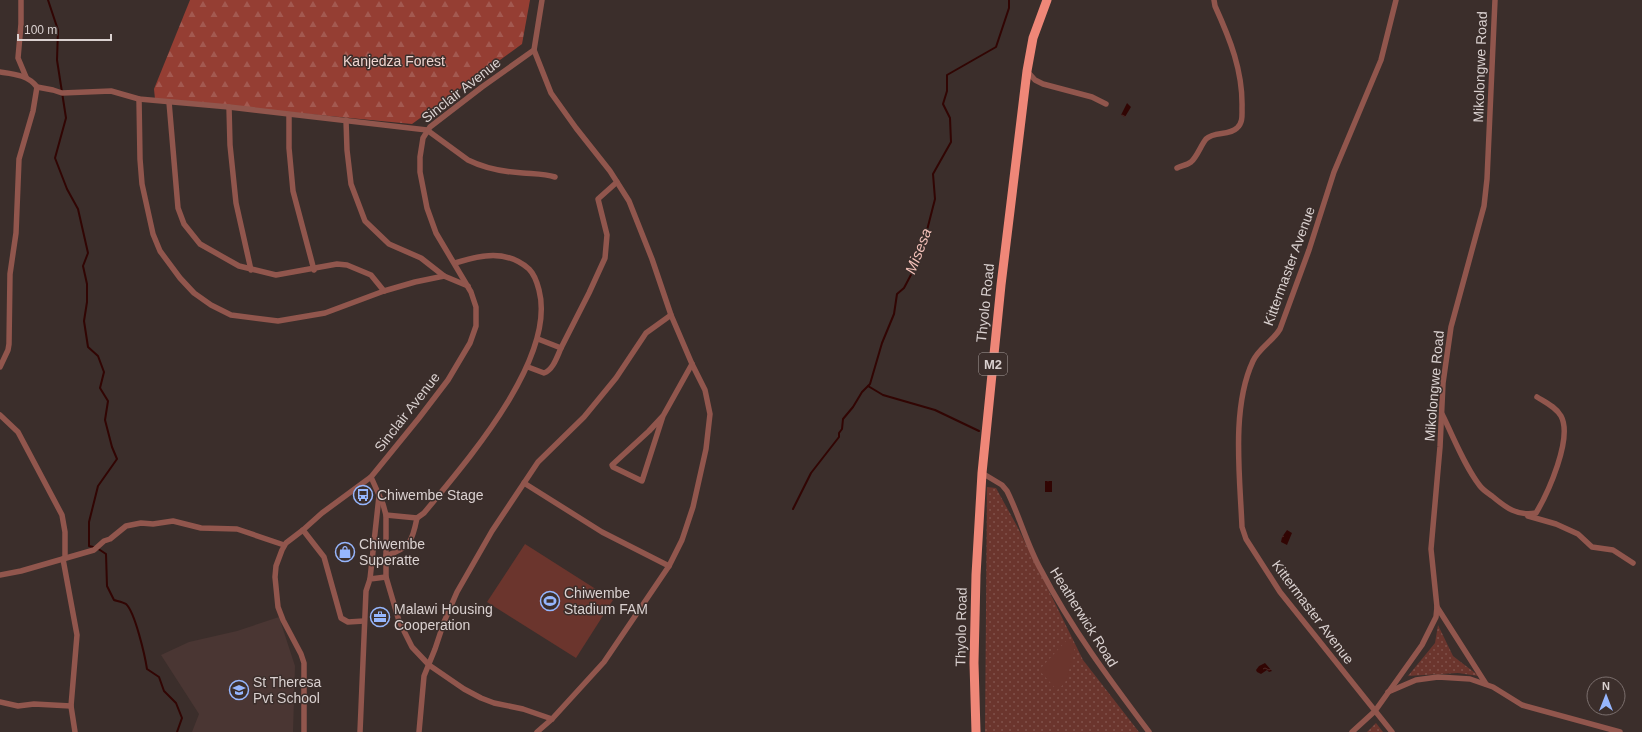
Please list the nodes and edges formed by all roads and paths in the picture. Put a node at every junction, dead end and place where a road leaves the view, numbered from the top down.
1 (21, 0) edge
2 (542, 0) edge
3 (1047, 0) edge
4 (1214, 0) edge
5 (1396, 0) edge
6 (1495, 0) edge
7 (534, 50) junction
8 (1027, 71) junction
9 (0, 72) edge
10 (26, 77) junction
11 (37, 87) junction
12 (139, 99) junction
13 (169, 102) junction
14 (1106, 104) dead end
15 (230, 107) junction
16 (289, 115) junction
17 (346, 120) junction
18 (427, 130) junction
19 (1177, 168) dead end
20 (555, 177) dead end
21 (617, 182) junction
22 (455, 263) junction
23 (251, 270) junction
24 (314, 270) junction
25 (444, 276) junction
26 (468, 286) junction
27 (384, 291) junction
28 (670, 315) junction
29 (538, 339) junction
30 (561, 348) junction
31 (692, 364) junction
32 (0, 367) edge
33 (528, 367) junction
34 (1537, 397) dead end
35 (1442, 413) junction
36 (0, 415) edge
37 (663, 416) junction
38 (982, 473) junction
39 (371, 477) junction
40 (524, 483) junction
41 (379, 495) junction
42 (386, 515) junction
43 (1525, 515) junction
44 (417, 518) junction
45 (303, 530) junction
46 (284, 545) junction
47 (386, 556) junction
48 (64, 558) junction
49 (1633, 563) dead end
50 (669, 566) junction
51 (0, 575) edge
52 (386, 577) junction
53 (370, 579) junction
54 (1437, 607) junction
55 (364, 621) junction
56 (429, 665) junction
57 (1486, 684) junction
58 (1386, 693) junction
59 (0, 702) edge
60 (71, 706) junction
61 (1375, 711) junction
62 (552, 719) junction
63 (1612, 731) edge
64 (75, 732) edge
65 (304, 732) edge
66 (360, 732) edge
67 (419, 732) edge
68 (537, 732) edge
69 (976, 732) edge
70 (1149, 732) edge
71 (1352, 732) edge
72 (1392, 732) edge
73 (1620, 732) edge

1 - 10 street
2 - 7 street
3 - 8 highway, Thyolo Road / M2
4 - 19 street
5 - 61 street, Kittermaster Avenue
6 - 35 street, Mikolongwe Road
7 - 18 street, Sinclair Avenue
7 - 21 street
8 - 14 street
8 - 38 highway, Thyolo Road / M2
9 - 10 street
10 - 11 street
11 - 12 street
11 - 32 street
12 - 13 street
12 - 27 street
13 - 15 street
13 - 23 street
15 - 16 street
15 - 23 street
16 - 17 street
16 - 24 street
17 - 18 street
17 - 25 street
18 - 20 street
18 - 22 street, Sinclair Avenue
21 - 28 street
21 - 30 street
22 - 26 street, Sinclair Avenue
22 - 29 street
23 - 24 street
24 - 27 street
25 - 26 street
25 - 27 street
26 - 39 street, Sinclair Avenue
28 - 31 street
28 - 40 street
29 - 30 street
29 - 33 street
30 - 33 street
31 - 37 street
31 - 50 street
33 - 44 street
34 - 43 street
35 - 43 street
35 - 54 street, Mikolongwe Road
36 - 48 street
37 - 37 street
38 - 69 highway, Thyolo Road / M2
38 - 70 street, Heatherwick Road
39 - 41 street
39 - 45 street, Sinclair Avenue
40 - 50 street
40 - 56 street
41 - 42 street
41 - 53 street
42 - 44 street
42 - 47 street
43 - 49 street
44 - 47 street
45 - 46 street, Sinclair Avenue
45 - 55 street
46 - 48 street
46 - 65 street
47 - 52 street
48 - 51 street
48 - 60 street
50 - 62 street
52 - 53 street
52 - 56 street
53 - 55 street
54 - 57 street
54 - 58 street, Mikolongwe Road
55 - 66 street
56 - 62 street
56 - 67 street
57 - 58 street
57 - 63 street
58 - 61 street, Mikolongwe Road
59 - 60 street
60 - 64 street
61 - 71 street
61 - 72 street, Kittermaster Avenue
62 - 68 street
63 - 73 street

